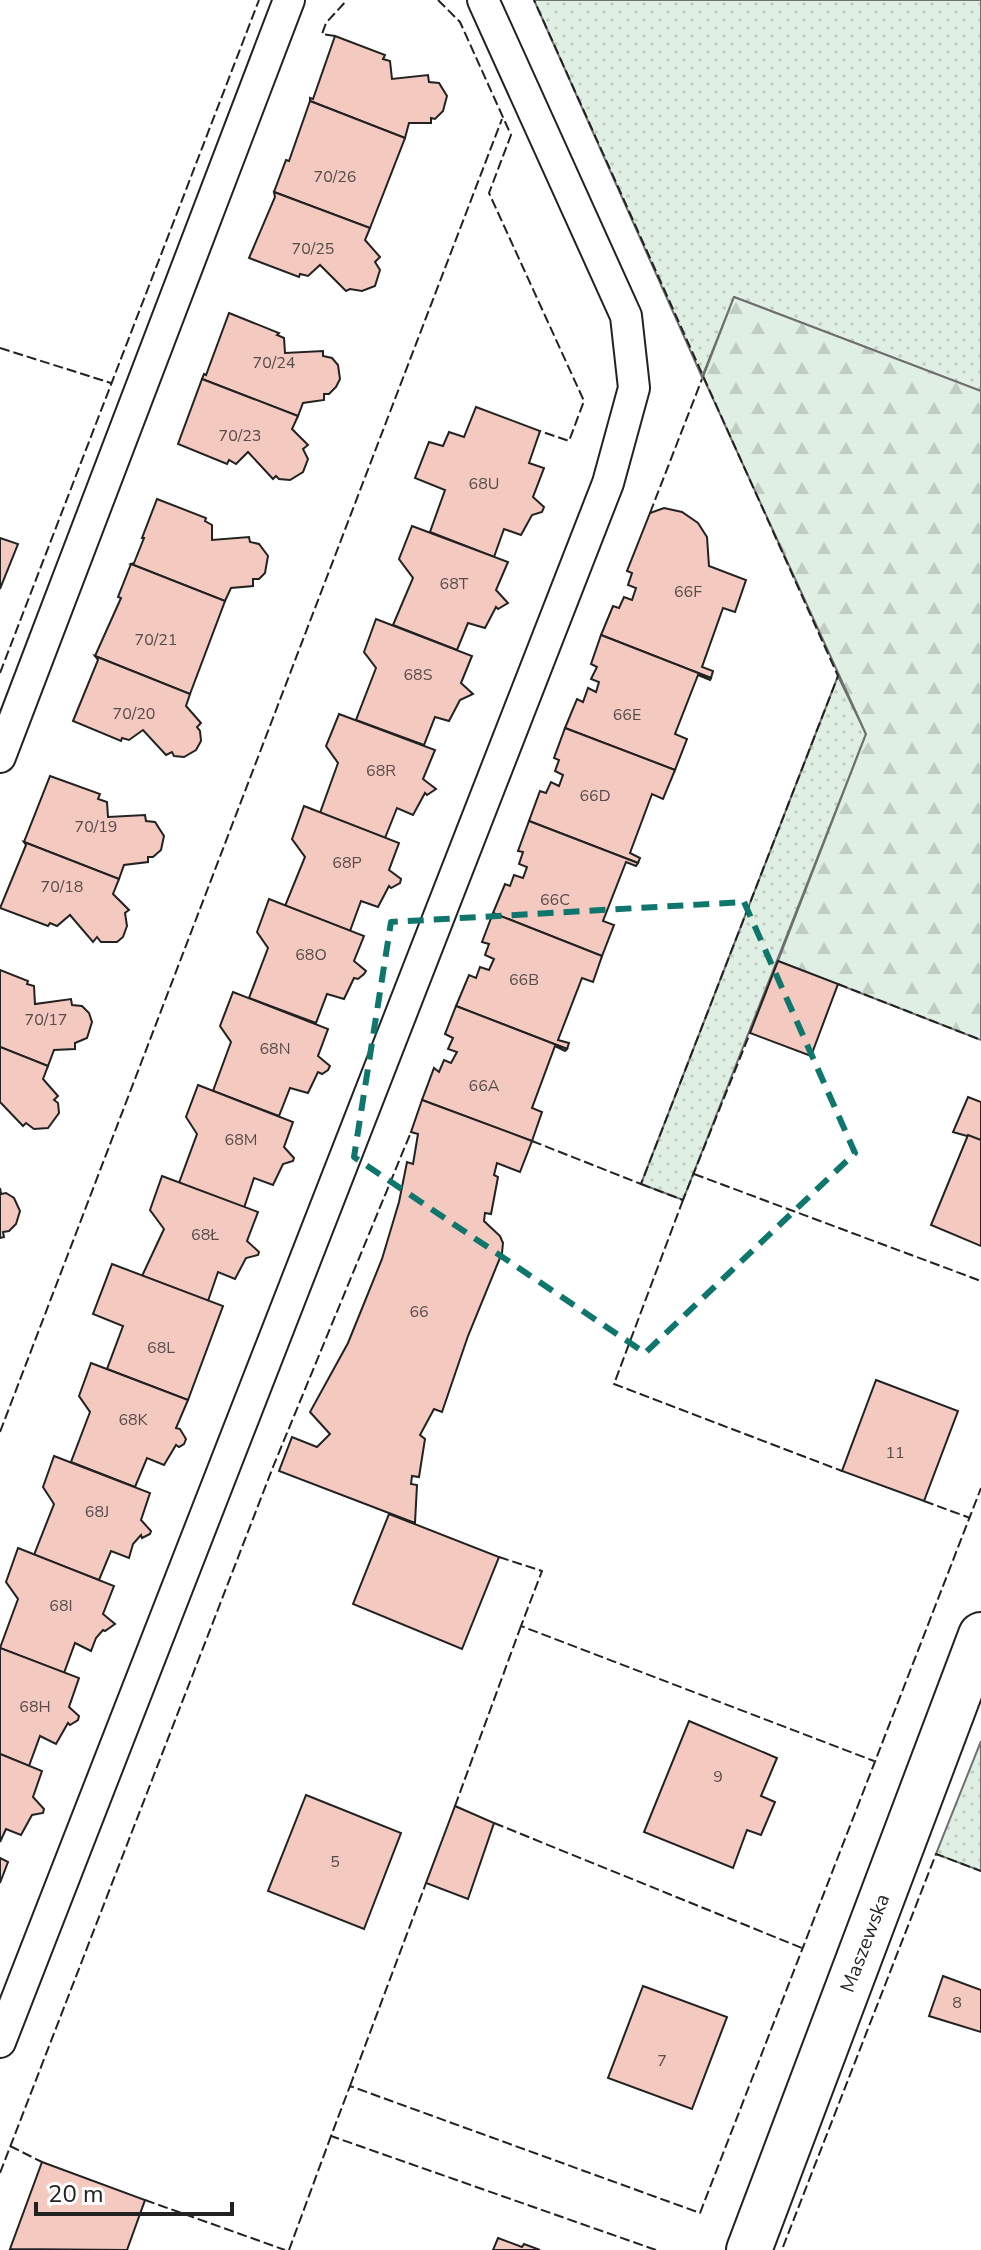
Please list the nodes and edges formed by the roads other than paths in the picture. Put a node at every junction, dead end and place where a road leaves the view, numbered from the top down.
1 (289, 0) edge
2 (483, 0) edge
3 (0, 757) edge
4 (981, 1635) edge
5 (0, 2042) edge
6 (749, 2250) edge

1 - 3 lane
2 - 5 lane
4 - 6 street, Maszewska

